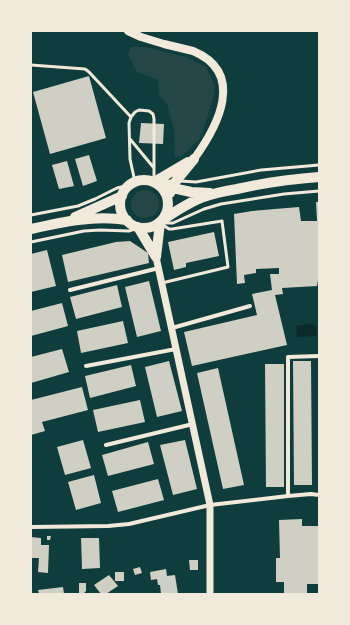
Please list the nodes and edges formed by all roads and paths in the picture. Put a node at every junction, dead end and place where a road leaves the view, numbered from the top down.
1 (128, 31) edge
2 (31, 65) edge
3 (131, 117) junction
4 (129, 138) junction
5 (194, 159) junction
6 (319, 165) edge
7 (154, 168) junction
8 (319, 177) edge
9 (156, 183) junction
10 (132, 184) junction
11 (174, 184) junction
12 (319, 191) edge
13 (214, 194) junction
14 (122, 196) junction
15 (168, 198) junction
16 (31, 215) edge
17 (127, 220) junction
18 (66, 221) junction
19 (162, 221) junction
20 (138, 228) junction
21 (31, 229) edge
22 (31, 242) edge
23 (156, 257) junction
24 (159, 268) junction
25 (162, 283) junction
26 (70, 290) dead end
27 (250, 306) dead end
28 (172, 328) junction
29 (176, 349) junction
30 (319, 356) edge
31 (86, 366) dead end
32 (193, 424) junction
33 (106, 445) dead end
34 (319, 495) edge
35 (288, 496) junction
36 (210, 505) junction
37 (31, 527) edge
38 (210, 594) edge

1 - 5 main road
2 - 3 lane
3 - 4 lane
3 - 7 lane
4 - 7 lane
4 - 10 lane
5 - 9 highway
5 - 11 highway
6 - 11 lane
7 - 9 lane
8 - 13 highway
9 - 10 highway
9 - 11 highway
9 - 15 highway
10 - 14 highway
10 - 16 lane
11 - 13 highway
11 - 15 highway
12 - 19 lane
13 - 19 highway
14 - 17 highway
14 - 18 highway
15 - 19 highway
17 - 18 highway
17 - 20 highway
18 - 21 highway
19 - 20 highway
19 - 23 highway
19 - 25 lane
20 - 22 lane
20 - 23 highway
23 - 24 street
24 - 25 street
24 - 26 street
25 - 28 street
27 - 28 street
28 - 29 street
29 - 31 street
29 - 32 street
30 - 35 street
32 - 33 street
32 - 36 street
34 - 35 street
35 - 36 street
36 - 37 street
36 - 38 street

